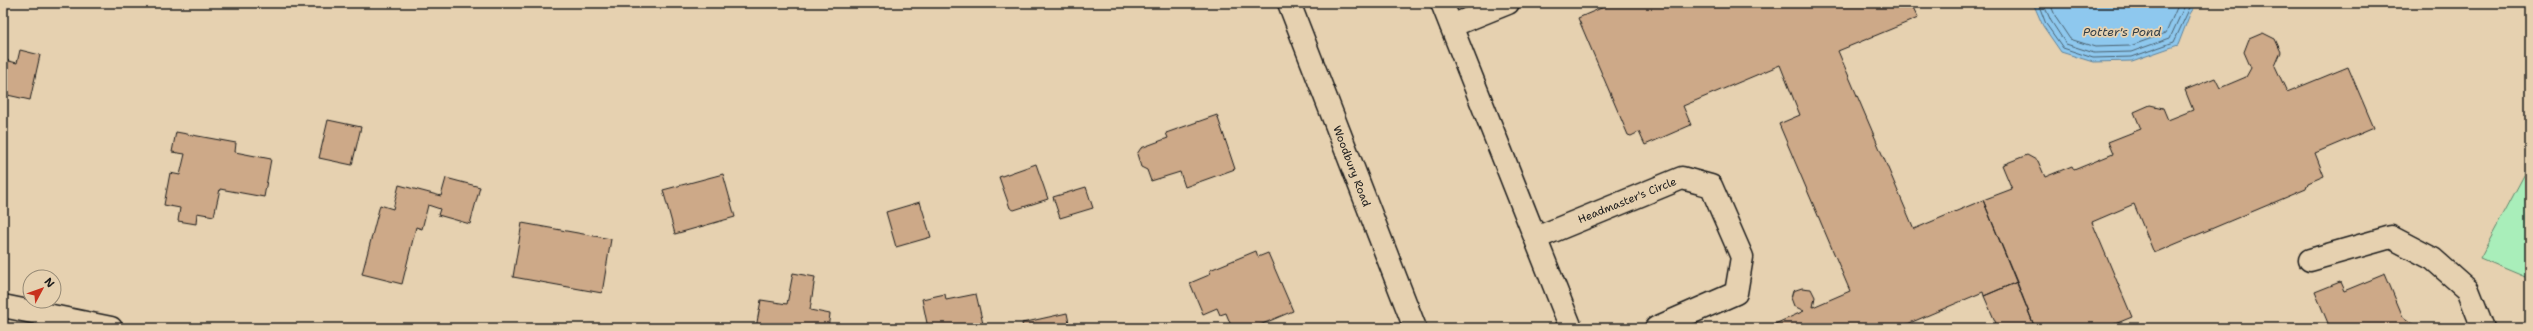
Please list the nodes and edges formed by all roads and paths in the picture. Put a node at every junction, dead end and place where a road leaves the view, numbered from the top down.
1 (1289, 3) edge
2 (1442, 3) edge
3 (1508, 3) edge
4 (1451, 26) junction
5 (1536, 238) junction
6 (2310, 260) dead end
7 (3, 306) edge
8 (110, 328) edge
9 (1415, 328) edge
10 (1571, 328) edge
11 (1656, 328) edge
12 (2483, 328) edge

1 - 9 main road, Woodbury Road
2 - 4 main road
3 - 4 main road
4 - 5 main road
5 - 10 main road
5 - 11 main road, Headmaster's Circle
6 - 12 main road
7 - 8 main road

